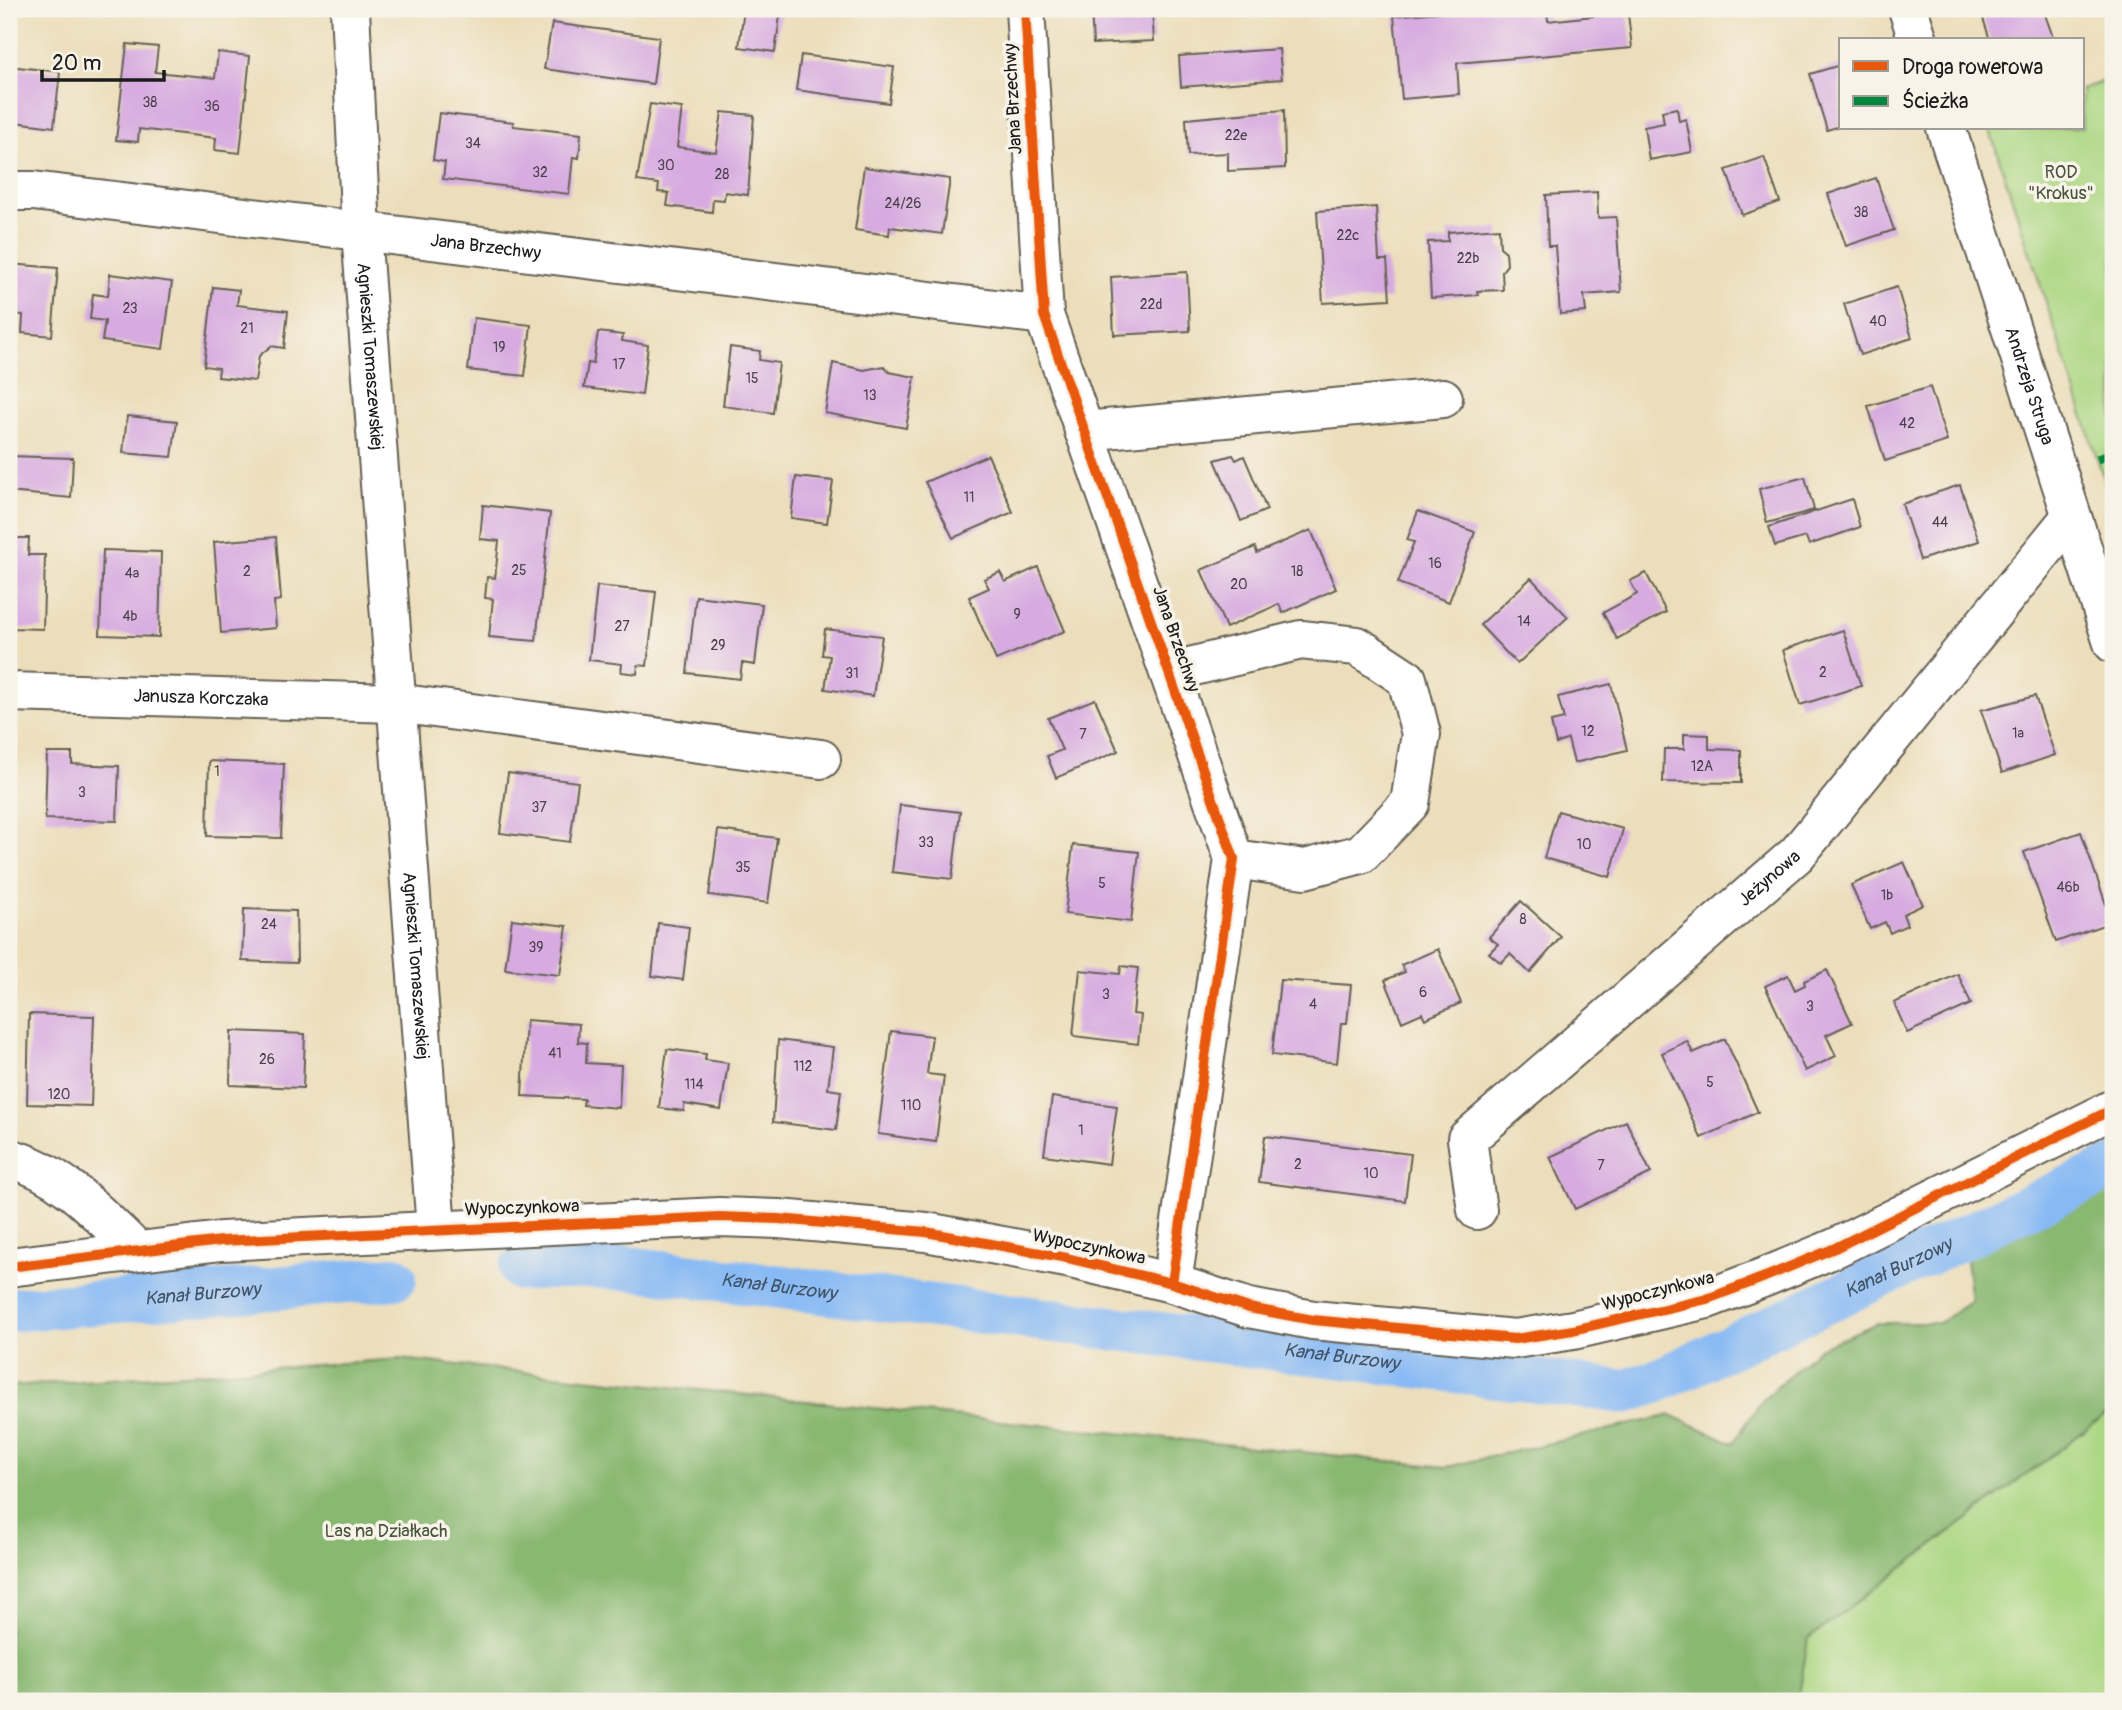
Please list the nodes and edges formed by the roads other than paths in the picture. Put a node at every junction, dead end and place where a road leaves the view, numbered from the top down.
1 (349, 9) edge
2 (1026, 9) edge
3 (1908, 9) edge
4 (1917, 38) edge
5 (1947, 130) edge
6 (9, 191) edge
7 (362, 232) junction
8 (1044, 315) junction
9 (1443, 398) dead end
10 (1084, 431) junction
11 (2071, 517) junction
12 (2113, 643) edge
13 (1169, 672) junction
14 (9, 692) edge
15 (396, 703) junction
16 (821, 760) dead end
17 (1234, 859) junction
18 (2113, 1109) edge
19 (9, 1158) edge
20 (1477, 1210) dead end
21 (436, 1229) junction
22 (135, 1249) junction
23 (9, 1267) edge
24 (1172, 1283) junction

1 - 7 street, Agnieszki Tomaszewskiej
2 - 8 street, Jana Brzechwy
3 - 4 street
5 - 11 street, Andrzeja Struga
6 - 7 street, Jana Brzechwy
7 - 8 street, Jana Brzechwy
7 - 15 street, Agnieszki Tomaszewskiej
8 - 10 street, Jana Brzechwy
9 - 10 street
10 - 13 street, Jana Brzechwy
11 - 12 street, Andrzeja Struga
11 - 20 street, Jeżynowa
13 - 17 street, Jana Brzechwy
13 - 17 street, Jana Brzechwy
14 - 15 street, Janusza Korczaka
15 - 16 street
15 - 21 street, Agnieszki Tomaszewskiej
17 - 24 street, Jana Brzechwy
18 - 24 street, Wypoczynkowa
19 - 22 street
21 - 22 street, Wypoczynkowa
21 - 24 street, Wypoczynkowa
22 - 23 street, Wypoczynkowa

